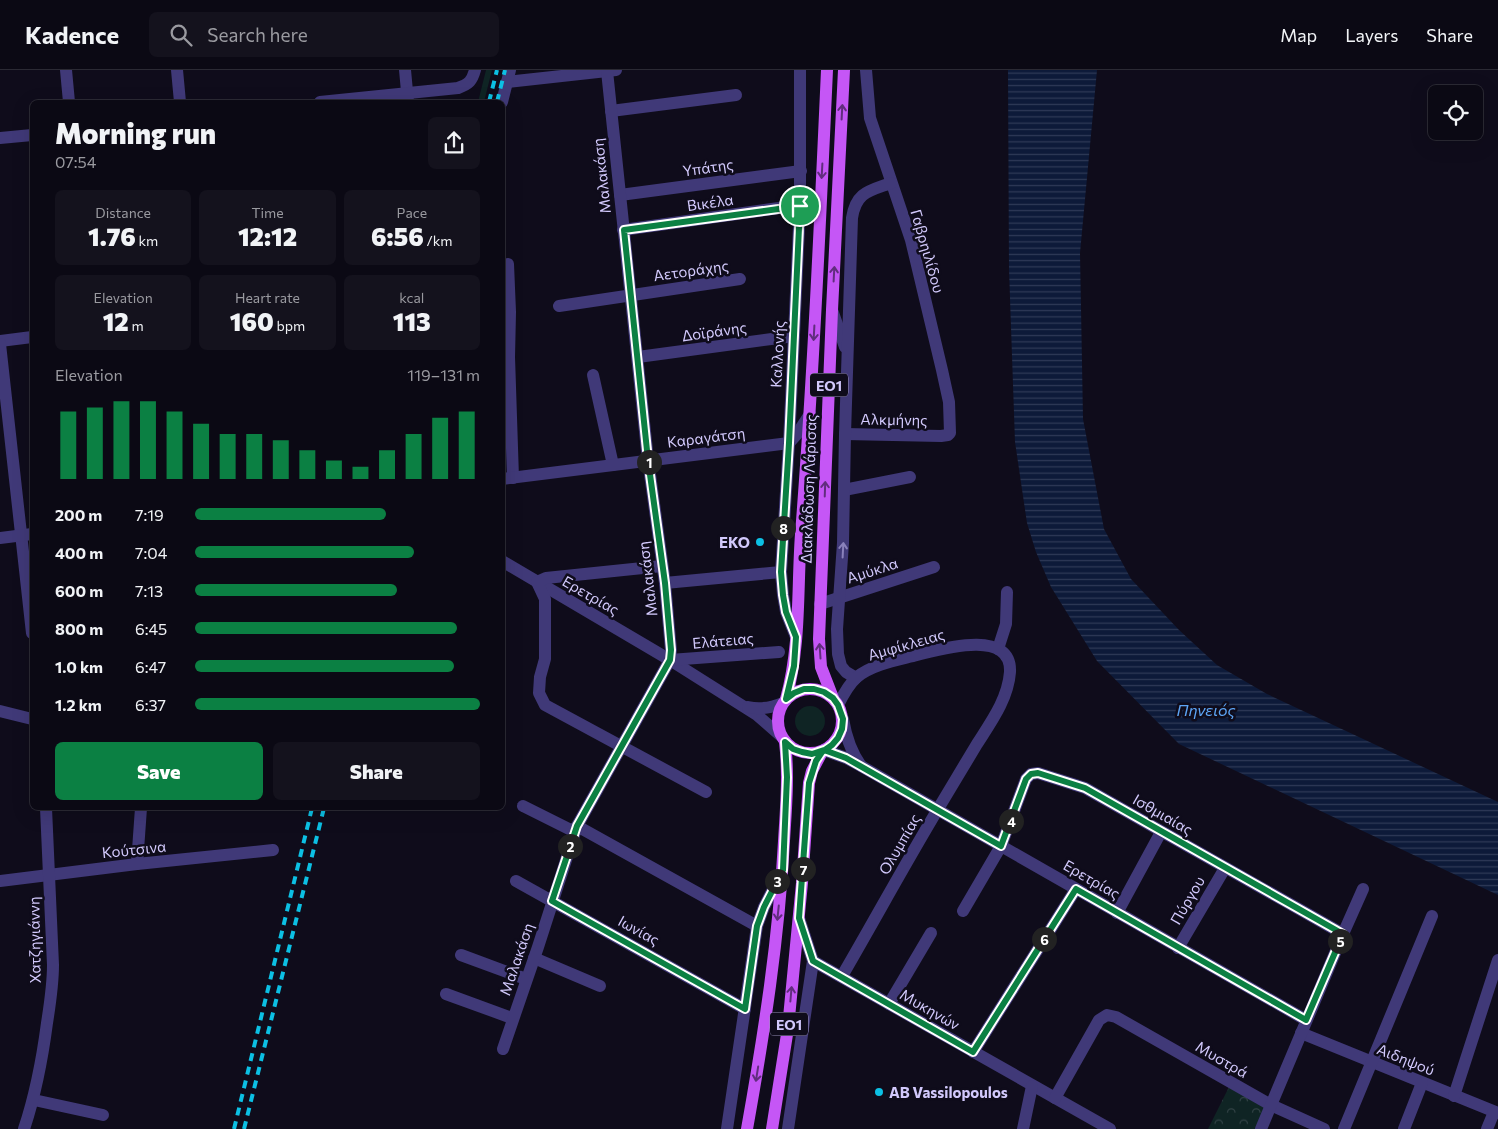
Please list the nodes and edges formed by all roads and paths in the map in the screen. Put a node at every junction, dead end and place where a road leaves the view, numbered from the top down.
1 (66, 70) edge
2 (177, 70) edge
3 (404, 70) edge
4 (475, 70) edge
5 (800, 70) edge
6 (827, 70) edge
7 (844, 70) edge
8 (866, 70) edge
9 (612, 71) edge
10 (558, 73) edge
11 (509, 76) edge
12 (736, 95) dead end
13 (408, 98) edge
14 (69, 100) edge
15 (180, 100) edge
16 (364, 100) edge
17 (503, 100) edge
18 (611, 111) junction
19 (30, 135) edge
20 (0, 138) edge
21 (801, 170) junction
22 (891, 183) junction
23 (620, 195) junction
24 (800, 206) junction
25 (624, 230) junction
26 (508, 264) dead end
27 (740, 279) dead end
28 (631, 295) junction
29 (559, 306) dead end
30 (832, 310) junction
31 (794, 336) junction
32 (30, 337) edge
33 (0, 343) edge
34 (848, 354) junction
35 (506, 357) edge
36 (638, 357) junction
37 (592, 375) dead end
38 (810, 414) junction
39 (845, 434) junction
40 (942, 436) joint
41 (789, 443) junction
42 (648, 460) junction
43 (613, 465) junction
44 (910, 477) dead end
45 (508, 478) edge
46 (844, 490) junction
47 (27, 535) edge
48 (0, 538) edge
49 (505, 564) edge
50 (662, 566) junction
51 (934, 566) dead end
52 (781, 572) junction
53 (536, 582) junction
54 (665, 583) junction
55 (1007, 592) dead end
56 (30, 594) edge
57 (838, 598) junction
58 (820, 604) junction
59 (796, 637) junction
60 (998, 649) junction
61 (779, 652) dead end
62 (670, 660) junction
63 (856, 678) junction
64 (785, 701) junction
65 (836, 701) junction
66 (741, 705) junction
67 (0, 712) edge
68 (30, 718) edge
69 (843, 719) junction
70 (783, 739) junction
71 (622, 747) junction
72 (823, 751) junction
73 (861, 766) junction
74 (706, 792) dead end
75 (523, 806) dead end
76 (46, 810) edge
77 (141, 810) edge
78 (938, 810) junction
79 (576, 829) junction
80 (1161, 832) junction
81 (1001, 846) junction
82 (273, 850) dead end
83 (137, 864) junction
84 (1225, 868) junction
85 (783, 870) junction
86 (49, 875) junction
87 (0, 881) edge
88 (516, 881) dead end
89 (1076, 889) junction
90 (1363, 889) dead end
91 (552, 901) junction
92 (963, 911) dead end
93 (1117, 913) junction
94 (1432, 916) dead end
95 (799, 918) junction
96 (757, 926) junction
97 (930, 933) dead end
98 (1343, 934) junction
99 (1178, 948) junction
100 (461, 955) dead end
101 (534, 958) junction
102 (1498, 960) edge
103 (813, 961) junction
104 (842, 976) junction
105 (526, 979) junction
106 (600, 986) dead end
107 (446, 994) dead end
108 (889, 1004) junction
109 (745, 1009) junction
110 (512, 1018) junction
111 (1306, 1020) junction
112 (1301, 1033) junction
113 (503, 1049) dead end
114 (973, 1052) junction
115 (1371, 1062) junction
116 (1422, 1083) junction
117 (1032, 1086) junction
118 (1454, 1096) junction
119 (1055, 1098) junction
120 (34, 1100) junction
121 (1271, 1105) junction
122 (1496, 1113) edge
123 (103, 1115) dead end
124 (24, 1129) edge
125 (727, 1129) edge
126 (748, 1129) edge
127 (772, 1129) edge
128 (788, 1129) edge
129 (1023, 1129) edge
130 (1110, 1129) edge
131 (1261, 1129) edge
132 (1324, 1129) edge
133 (1344, 1129) edge
134 (1404, 1129) edge
135 (1487, 1129) edge

1 - 14 street
2 - 15 street
3 - 13 street
4 - 13 street
5 - 21 street, Καλλoνής
6 -> 38 main road, Διακλάδωση Λάρισας / ΕΟ1
30 -> 7 main road, Διακλάδωση Λάρισας / ΕΟ1
8 - 22 street, Γαβρηιλίδου
9 - 10 street
9 - 18 street, Μαλακάση
10 - 11 street
11 - 17 street
12 - 18 street
13 - 16 street
18 - 23 street, Μαλακάση
19 - 20 street
21 - 23 street, Υπάτης
21 - 24 street, Καλλoνής
22 - 34 street
22 - 40 street, Γαβρηιλίδου
23 - 25 street, Μαλακάση
24 - 25 street, Βικέλα
24 - 31 street, Καλλoνής
25 - 28 street, Μαλακάση
26 - 35 street
27 - 28 street, Αετοράχης
28 - 29 street, Αετοράχης
28 - 36 street, Μαλακάση
30 - 34 street
58 -> 30 main road, Διακλάδωση Λάρισας / ΕΟ1
31 - 36 street, Δοϊράνης
31 - 41 street, Καλλoνής
32 - 33 street
33 - 47 street
34 - 39 street
35 - 45 street
36 - 42 street, Μαλακάση
37 - 43 street
38 - 41 street
38 - 59 main road, Διακλάδωση Λάρισας / ΕΟ1
39 - 40 street, Αλκμήνης
39 - 46 street
41 - 42 street, Καραγάτση
41 - 52 street, Καλλoνής
42 - 43 street, Καραγάτση
42 - 50 street, Μαλακάση
43 - 45 street, Καραγάτση
44 - 46 street
57 -> 46 street
47 - 48 street
47 - 56 street
49 - 53 street, Ερετρίας
50 - 53 street
50 - 54 street, Μαλακάση
51 - 57 street, Αμύκλα
52 - 54 street
52 - 59 street, Καλλoνής
53 - 62 street, Ερετρίας
53 - 71 street
54 - 62 street, Μαλακάση
55 - 60 street
57 - 58 street, Αμύκλα
57 - 63 street
65 -> 58 main road, Διακλάδωση Λάρισας / ΕΟ1
59 - 64 main road, Διακλάδωση Λάρισας / ΕΟ1
60 - 63 street, Αμφίκλειας
60 - 78 street, Ολυμπίας
61 - 62 street, Ελάτειας
62 - 66 street, Ερετρίας
62 - 71 street, Μαλακάση
63 - 65 street, Αμφίκλειας
64 - 65 main road
64 - 66 street, Ερετρίας
64 - 70 main road, ΕΟ1
65 - 69 main road, ΕΟ1
66 - 70 street, Ερετρίας
67 - 68 street
69 - 72 main road, ΕΟ1
69 - 73 street
70 - 72 main road
70 - 85 main road, ΕΟ1
71 - 74 street
71 - 79 street, Μαλακάση
72 - 73 street, Ερετρίας
72 - 95 main road, ΕΟ1
73 - 78 street, Ερετρίας
75 - 79 street
76 - 86 street, Χατζηγιάννη
77 - 83 street
78 - 81 street, Ερετρίας
78 - 104 street, Ολυμπίας
79 - 91 street, Μαλακάση
79 - 96 street
80 - 81 street, Ισθμιαίας
80 - 84 street, Ισθμιαίας
80 - 93 street
81 - 89 street, Ερετρίας
81 - 92 street, Ισθμιαίας
82 - 83 street, Κούτσινα
83 - 86 street, Κούτσινα
84 - 98 street, Ισθμιαίας
84 - 99 street, Πύργου
85 - 96 street
85 -> 126 main road, ΕΟ1
86 - 87 street, Κούτσινα
86 - 120 street, Χατζηγιάννη
88 - 91 street, Ιωνίας
89 - 93 street, Ερετρίας
89 - 114 street
90 - 98 street
91 - 101 street, Μαλακάση
91 - 109 street, Ιωνίας
93 - 99 street, Ερετρίας
94 - 115 street
95 - 103 street
127 -> 95 main road, ΕΟ1
96 - 109 street
97 - 108 street
98 - 111 street
99 - 111 street, Ερετρίας
100 - 105 street
101 - 105 street, Μαλακάση
101 - 106 street
102 - 118 street
103 - 104 street, Μυκηνών
103 - 128 street
104 - 108 street, Μυκηνών
105 - 110 street, Μαλακάση
107 - 110 street
108 - 114 street, Μυκηνών
109 - 125 street
110 - 113 street, Μαλακάση
111 - 112 street
112 - 115 street, Αιδηψού
112 - 121 street
114 - 117 street, Μυκηνών
115 - 116 street, Αιδηψού
115 - 133 street
116 - 118 street, Αιδηψού
116 - 134 street
117 - 119 street, Μυκηνών
117 - 129 street
118 - 122 street, Αιδηψού
119 - 121 street, Μυστρά
119 - 130 street, Μυκηνών
120 - 123 street
120 - 124 street, Χατζηγιάννη
121 - 131 street
121 - 132 street, Μυστρά
122 - 135 street

